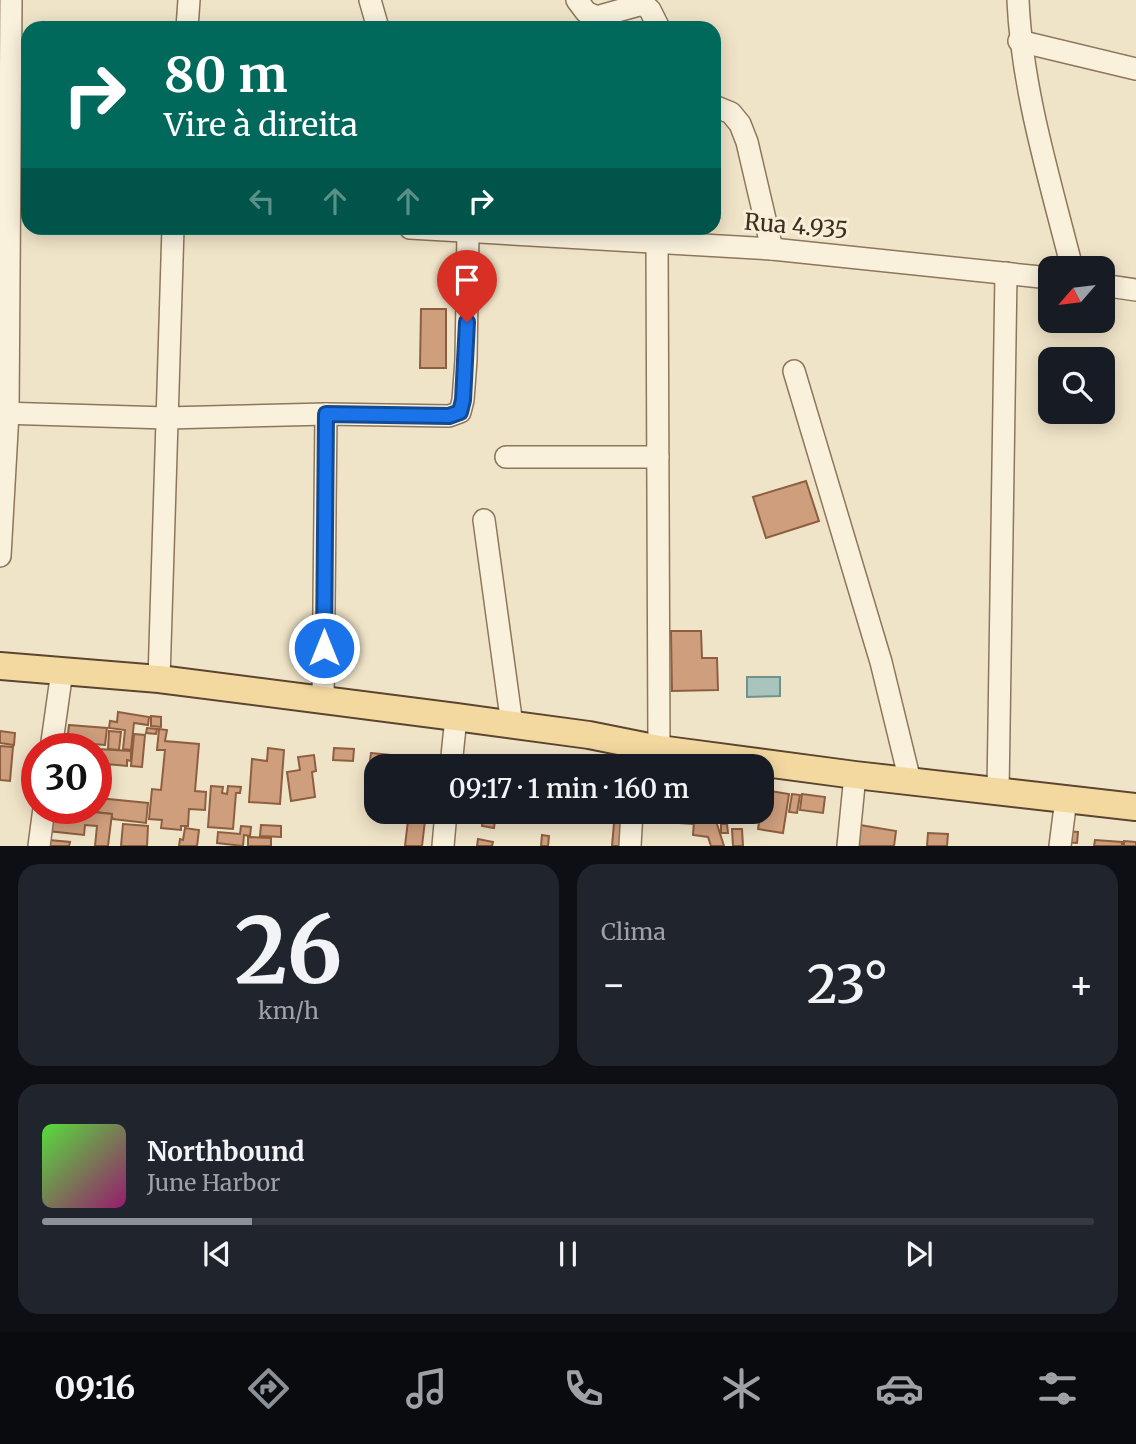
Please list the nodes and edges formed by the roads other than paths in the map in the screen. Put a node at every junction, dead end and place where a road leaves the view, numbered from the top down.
1 (11, 0) edge
2 (189, 0) edge
3 (370, 0) edge
4 (577, 0) edge
5 (1018, 0) edge
6 (188, 21) edge
7 (376, 21) edge
8 (656, 21) edge
9 (1019, 41) junction
10 (1136, 69) edge
11 (721, 109) edge
12 (12, 195) edge
13 (173, 235) edge
14 (468, 235) edge
15 (534, 235) edge
16 (657, 243) junction
17 (772, 248) junction
18 (1069, 256) edge
19 (1006, 273) junction
20 (1038, 277) edge
21 (1115, 287) edge
22 (1136, 290) edge
23 (794, 371) dead end
24 (4, 413) edge
25 (326, 414) junction
26 (167, 418) junction
27 (506, 457) dead end
28 (658, 457) junction
29 (484, 520) dead end
30 (0, 556) edge
31 (0, 666) edge
32 (62, 671) junction
33 (159, 679) junction
34 (323, 700) junction
35 (456, 717) junction
36 (512, 724) junction
37 (53, 733) edge
38 (643, 753) edge
39 (452, 754) edge
40 (855, 775) junction
41 (910, 781) junction
42 (998, 791) junction
43 (1066, 799) junction
44 (1136, 807) edge
45 (42, 824) edge
46 (445, 824) edge
47 (631, 824) edge
48 (39, 845) edge
49 (443, 845) edge
50 (630, 845) edge
51 (848, 845) edge
52 (1060, 845) edge

1 - 12 street
2 - 6 street
3 - 7 street
4 - 8 street
5 - 9 street
9 - 10 street
9 - 18 street
11 - 17 street
12 - 24 street
13 - 26 street
14 - 25 street
15 - 16 street, Rua 4.935
16 - 17 street, Rua 4.935
16 - 28 street
17 - 19 street, Rua 4.935
19 - 20 street, Rua 4.935
19 - 42 street
21 - 22 street
23 - 41 street
24 - 26 street
24 - 30 street
25 - 26 street
25 - 34 street
26 - 33 street
27 - 28 street
28 - 38 street
29 - 36 street
31 - 32 main road
32 - 33 main road
32 - 37 street
33 - 34 main road
34 - 35 main road
35 - 36 main road
35 - 39 street
36 - 38 main road
38 - 40 main road
40 - 41 main road
40 - 51 street
41 - 42 main road
42 - 43 main road
43 - 44 main road
43 - 52 street
45 - 48 street
46 - 49 street
47 - 50 street

